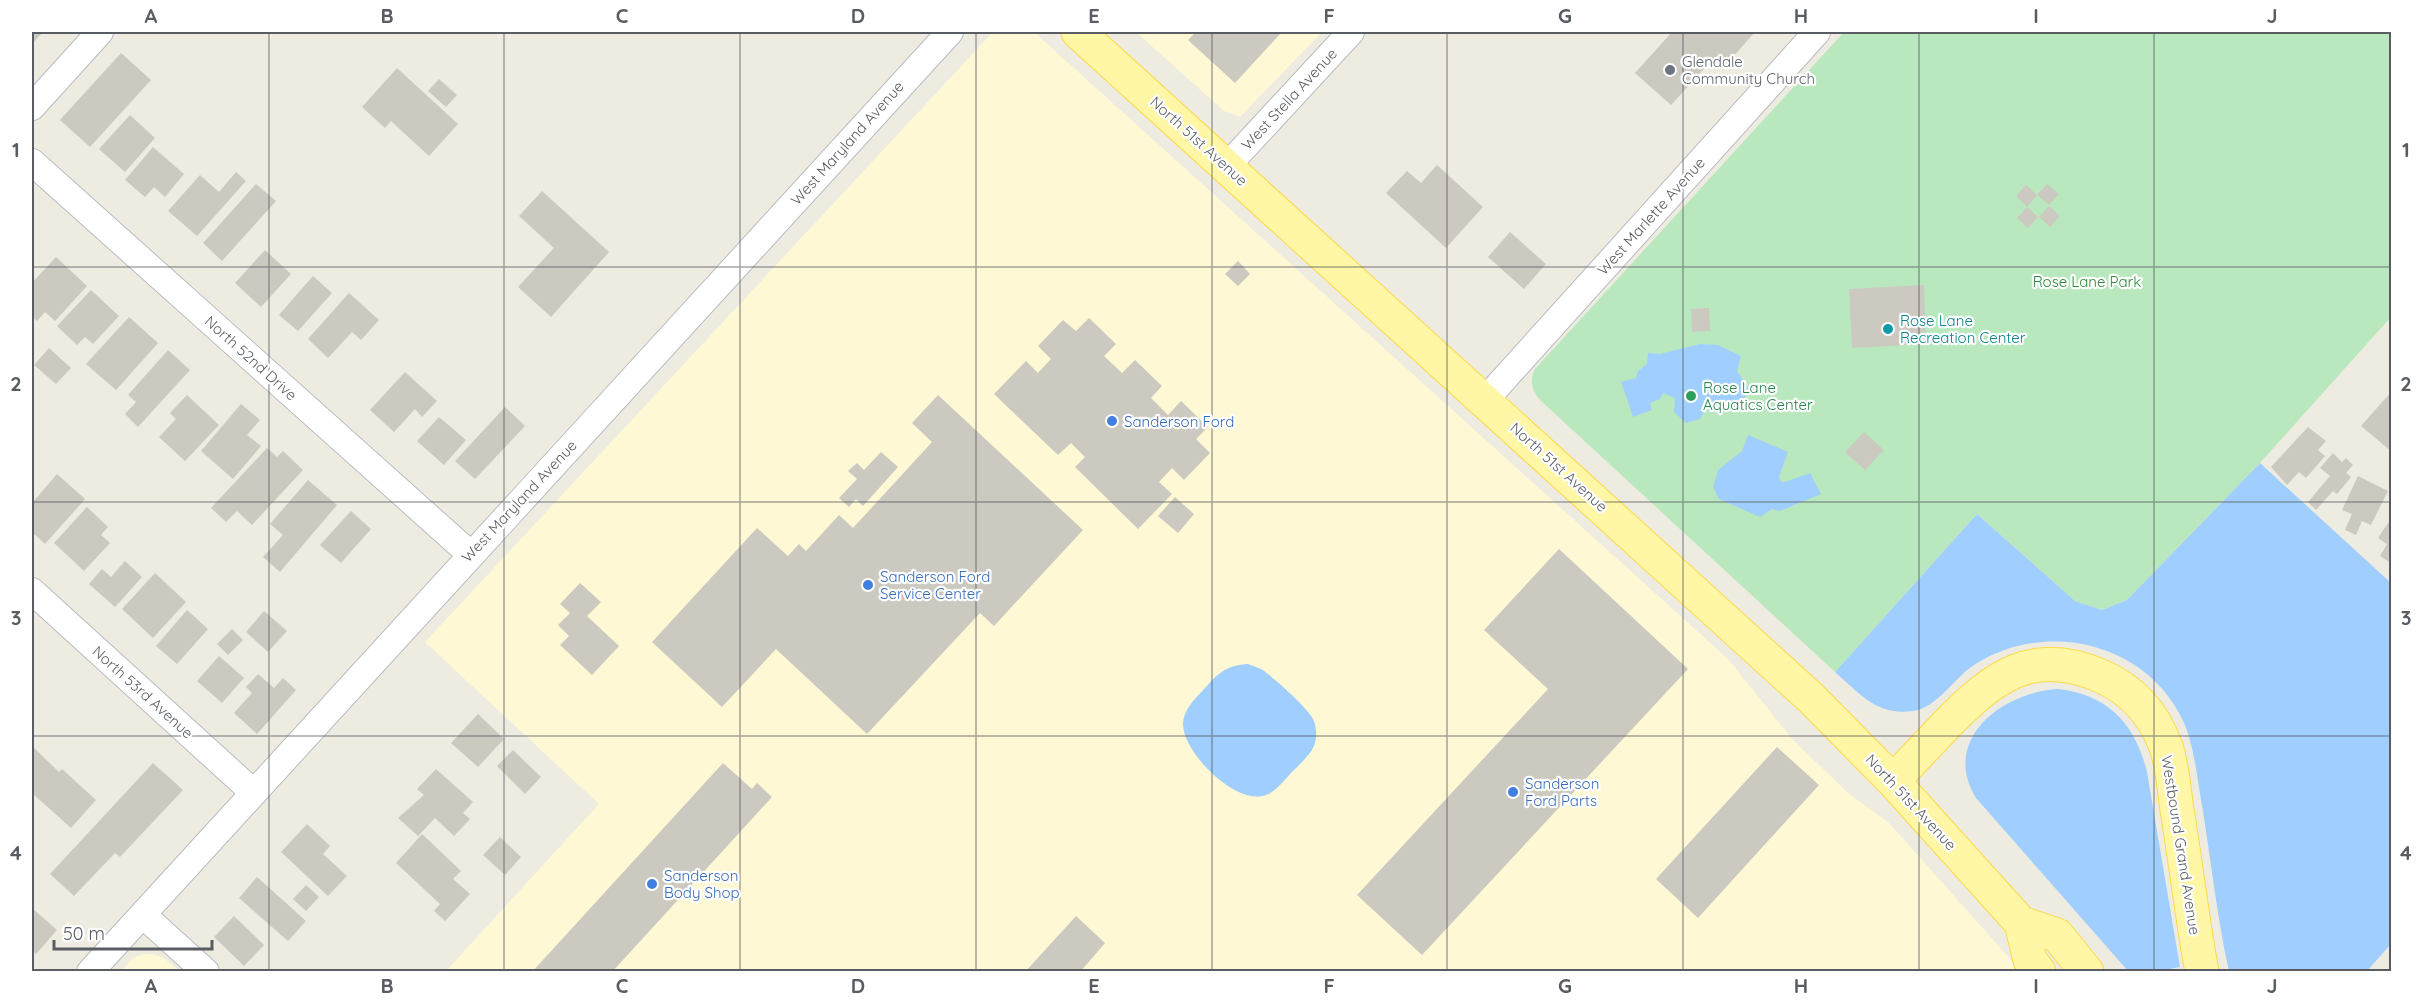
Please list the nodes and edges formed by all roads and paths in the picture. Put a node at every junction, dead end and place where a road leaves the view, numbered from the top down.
1 (100, 32) edge
2 (950, 32) edge
3 (1078, 32) edge
4 (1351, 32) edge
5 (1816, 32) edge
6 (32, 107) edge
7 (32, 162) edge
8 (1227, 166) junction
9 (1485, 400) junction
10 (470, 554) junction
11 (32, 591) edge
12 (1893, 781) junction
13 (254, 793) junction
14 (143, 915) junction
15 (2021, 923) junction
16 (90, 972) edge
17 (206, 972) edge
18 (2039, 972) edge
19 (2087, 972) edge
20 (2202, 972) edge

1 - 6 street
2 - 10 street, West Maryland Avenue
3 - 8 main road, North 51st Avenue
4 - 8 street, West Stella Avenue
5 - 9 street, West Marlette Avenue
7 - 10 street, North 52nd Drive
8 - 9 main road, North 51st Avenue
9 - 12 main road, North 51st Avenue
10 - 13 street, West Maryland Avenue
11 - 13 street, North 53rd Avenue
12 - 15 main road, North 51st Avenue
12 - 20 main road, Westbound Grand Avenue
13 - 14 street, West Maryland Avenue
14 - 16 street, West Maryland Avenue
14 - 17 street
15 - 18 main road, North 51st Avenue
15 - 19 main road, North 51st Avenue

